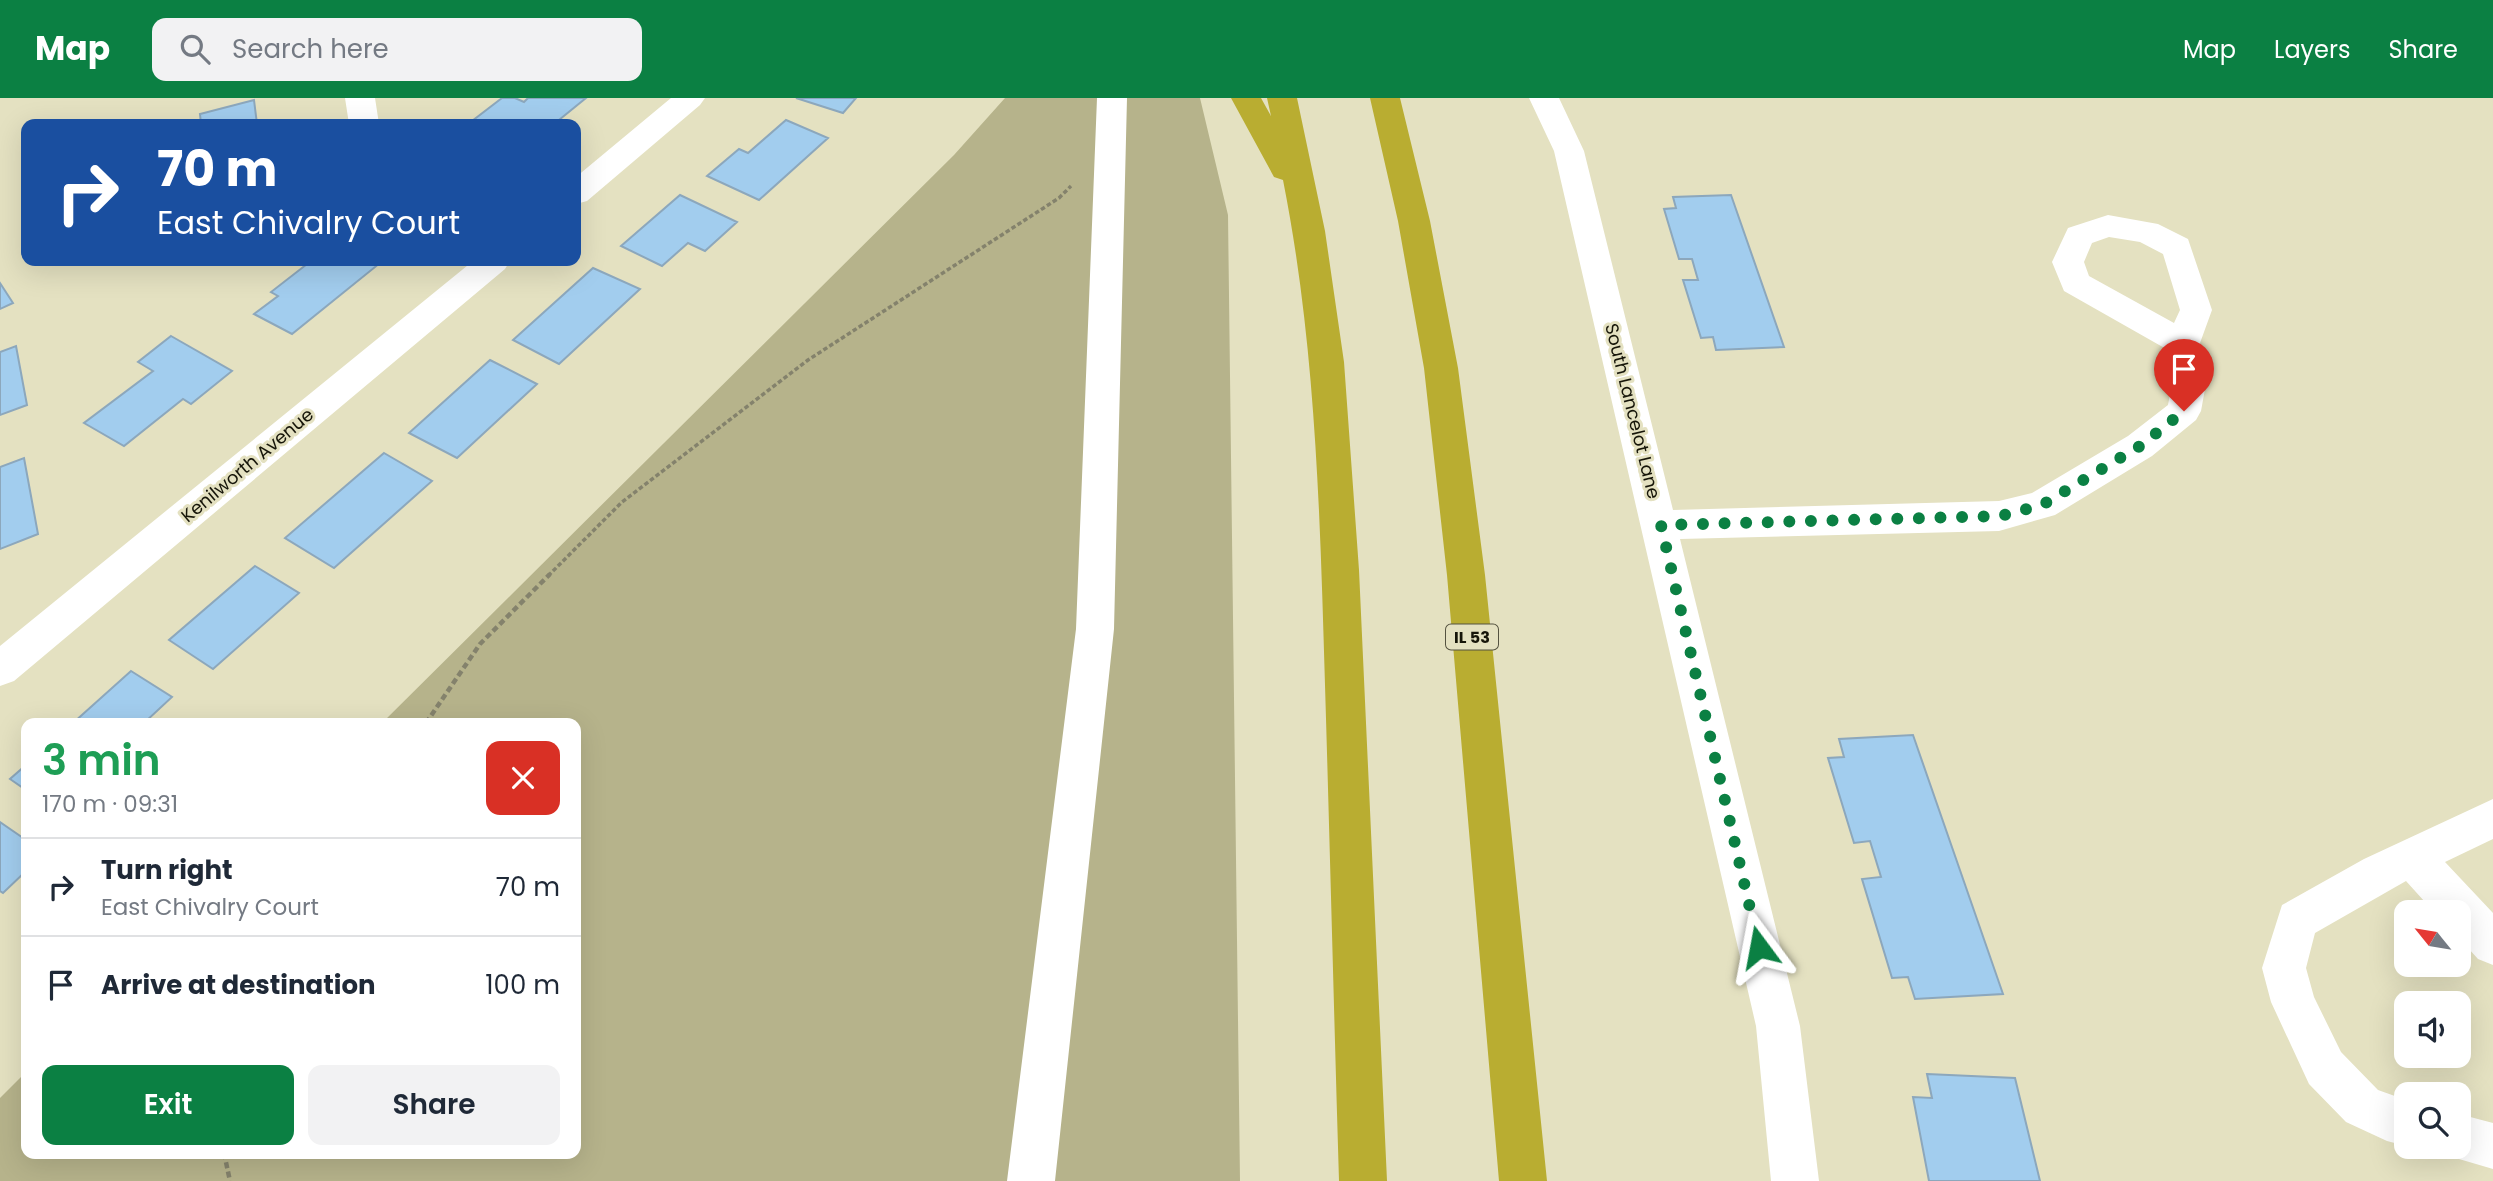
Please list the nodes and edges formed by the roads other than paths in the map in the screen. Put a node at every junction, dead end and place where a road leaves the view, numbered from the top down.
1 (360, 98) edge
2 (690, 98) edge
3 (1112, 98) edge
4 (1246, 98) edge
5 (1282, 98) edge
6 (1385, 98) edge
7 (1544, 98) edge
8 (363, 119) edge
9 (581, 189) edge
10 (1303, 202) junction
11 (488, 266) edge
12 (2183, 342) dead end
13 (1661, 525) junction
14 (0, 669) edge
15 (2493, 818) edge
16 (2412, 857) junction
17 (2493, 944) edge
18 (2394, 1120) edge
19 (2471, 1140) edge
20 (2493, 1146) edge
21 (1031, 1181) edge
22 (1363, 1181) edge
23 (1523, 1181) edge
24 (1795, 1181) edge

1 - 8 street
2 - 9 street
3 - 21 street
4 - 10 highway
5 - 10 highway
6 - 23 highway, IL 53
7 - 13 street, South Lancelot Lane
10 - 22 highway
11 - 14 street, Kenilworth Avenue
12 - 13 street
13 - 24 street, South Lancelot Lane
15 - 16 street
16 - 17 street
16 - 18 street
19 - 20 street

